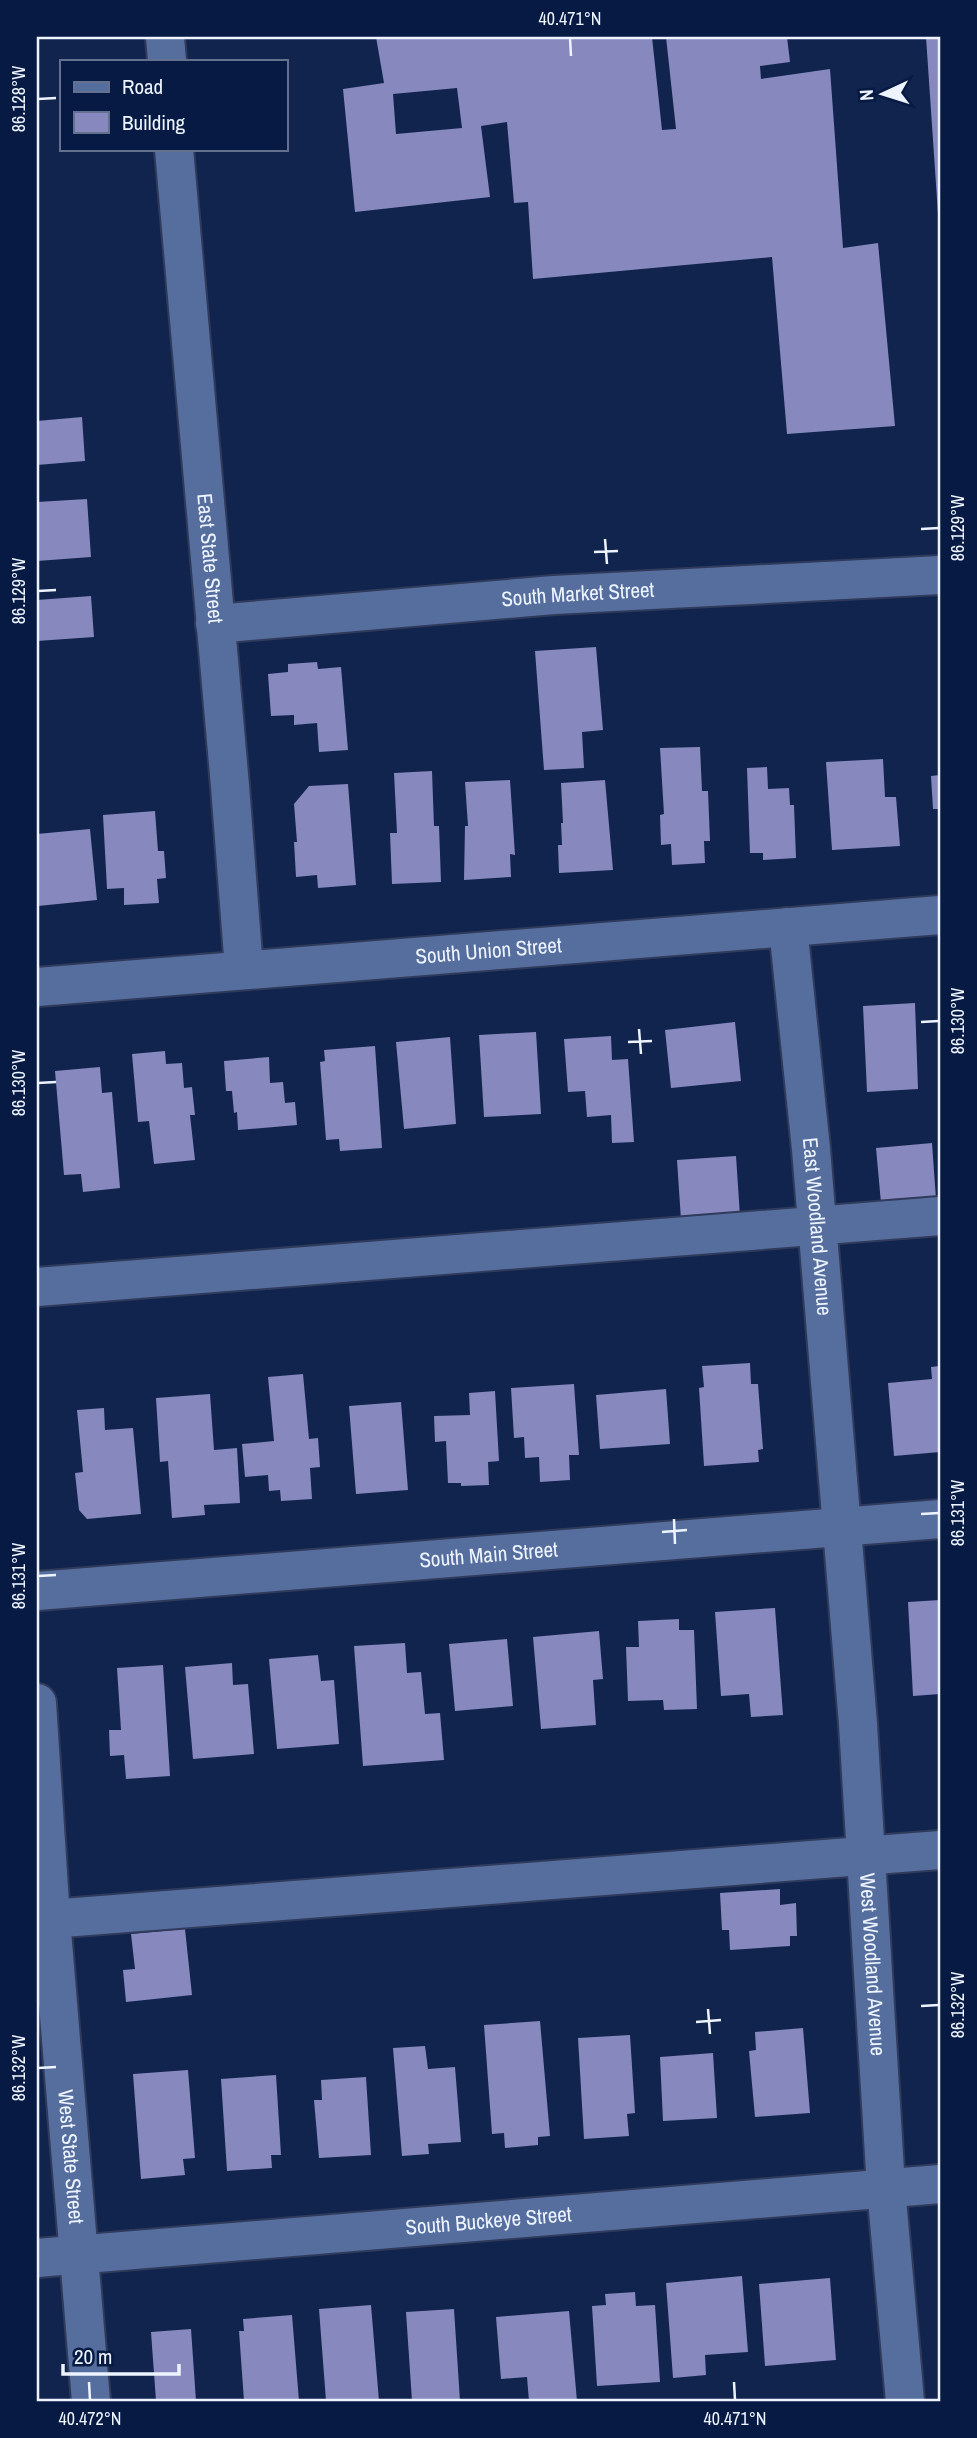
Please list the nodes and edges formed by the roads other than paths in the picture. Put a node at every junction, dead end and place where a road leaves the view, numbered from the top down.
1 (165, 37) edge
2 (167, 60) edge
3 (174, 150) edge
4 (940, 575) edge
5 (215, 624) junction
6 (940, 915) edge
7 (788, 927) junction
8 (244, 969) junction
9 (37, 987) edge
10 (940, 1216) edge
11 (818, 1227) junction
12 (37, 1287) edge
13 (940, 1519) edge
14 (842, 1527) junction
15 (37, 1591) edge
16 (37, 1703) edge
17 (940, 1850) edge
18 (865, 1856) junction
19 (44, 1919) edge
20 (940, 2184) edge
21 (886, 2188) junction
22 (80, 2254) junction
23 (37, 2258) edge
24 (91, 2401) edge
25 (905, 2401) edge

1 - 2 street
3 - 5 street, East State Street
4 - 5 street, South Market Street
5 - 8 street, East State Street
6 - 7 street, South Union Street
7 - 8 street, South Union Street
7 - 11 street, East Woodland Avenue
8 - 9 street, South Union Street
10 - 11 street
11 - 12 street
11 - 14 street, East Woodland Avenue
13 - 14 street, South Main Street
14 - 15 street, South Main Street
14 - 18 street, West Woodland Avenue
16 - 19 street, West State Street
17 - 18 street
18 - 19 street
18 - 21 street, West Woodland Avenue
19 - 22 street, West State Street
20 - 21 street, South Buckeye Street
21 - 22 street, South Buckeye Street
21 - 25 street, West Woodland Avenue
22 - 23 street, South Buckeye Street
22 - 24 street, West State Street

